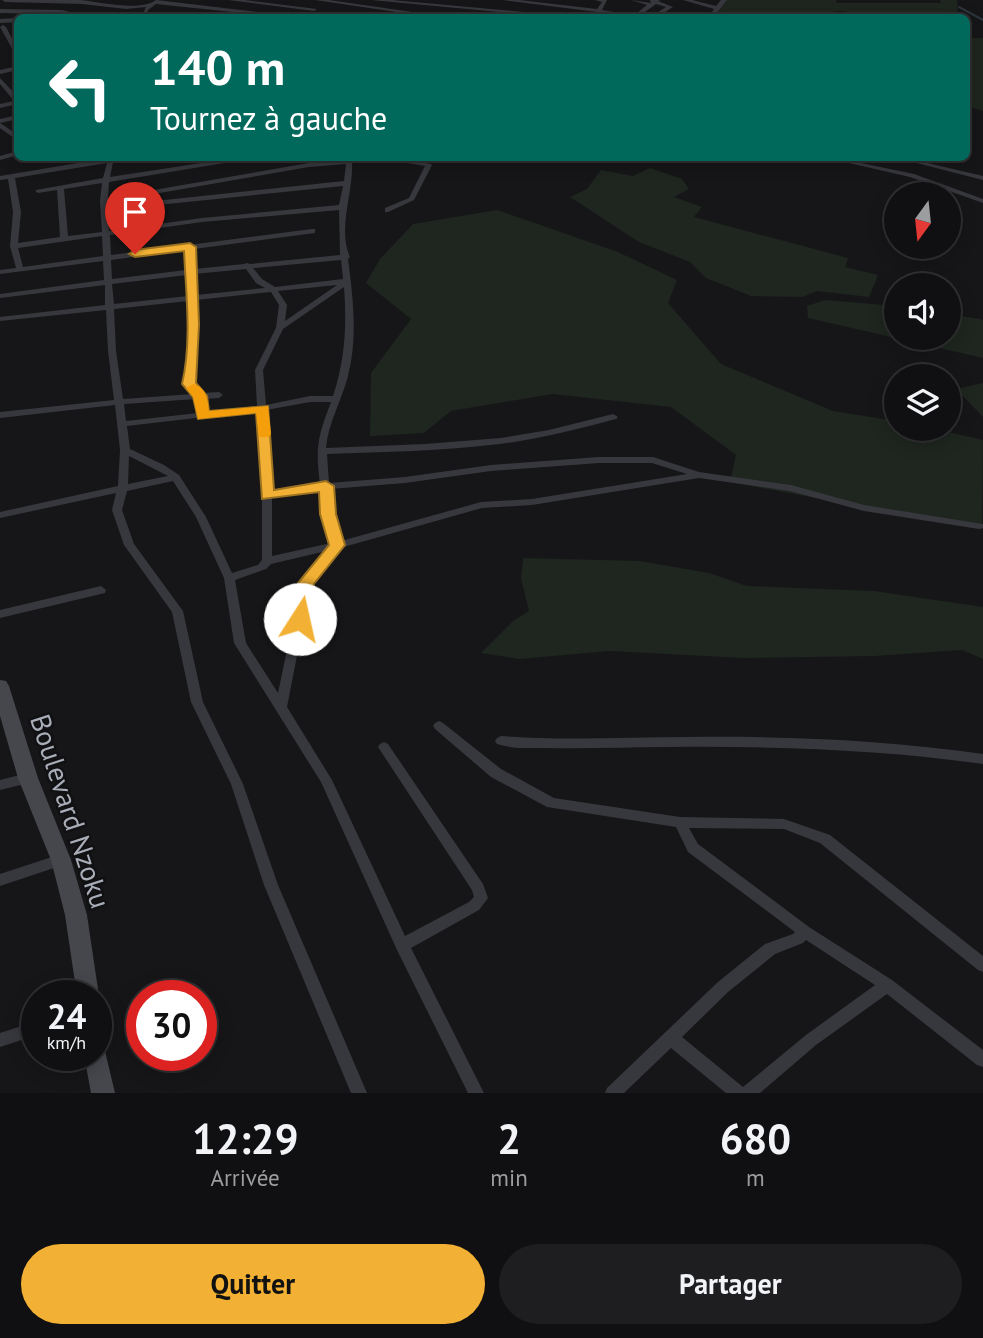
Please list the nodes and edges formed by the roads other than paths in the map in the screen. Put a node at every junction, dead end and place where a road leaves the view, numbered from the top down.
1 (5, 0) edge
2 (231, 0) edge
3 (321, 0) edge
4 (374, 0) edge
5 (506, 0) edge
6 (598, 0) edge
7 (634, 0) edge
8 (686, 0) edge
9 (724, 0) edge
10 (252, 1) edge
11 (653, 1) edge
12 (156, 2) edge
13 (536, 3) junction
14 (558, 5) junction
15 (581, 8) junction
16 (716, 8) junction
17 (314, 9) junction
18 (242, 10) junction
19 (600, 10) junction
20 (0, 11) edge
21 (72, 14) edge
22 (144, 14) edge
23 (273, 14) edge
24 (310, 14) edge
25 (423, 14) edge
26 (516, 14) edge
27 (547, 14) edge
28 (565, 14) edge
29 (568, 14) edge
30 (598, 14) edge
31 (616, 14) edge
32 (638, 14) edge
33 (658, 14) edge
34 (712, 14) edge
35 (1, 24) edge
36 (14, 34) edge
37 (5, 35) junction
38 (0, 46) edge
39 (11, 46) junction
40 (14, 51) edge
41 (0, 80) edge
42 (14, 98) edge
43 (0, 123) edge
44 (14, 135) edge
45 (91, 161) edge
46 (110, 161) edge
47 (223, 161) edge
48 (339, 161) edge
49 (349, 161) edge
50 (407, 161) edge
51 (844, 161) edge
52 (912, 161) edge
53 (11, 176) junction
54 (0, 178) edge
55 (983, 178) edge
56 (106, 179) junction
57 (349, 183) junction
58 (60, 187) junction
59 (38, 191) dead end
60 (983, 192) edge
61 (972, 196) junction
62 (123, 197) junction
63 (983, 201) edge
64 (154, 203) junction
65 (105, 205) junction
66 (343, 206) junction
67 (388, 210) dead end
68 (312, 231) dead end
69 (106, 234) junction
70 (64, 239) junction
71 (14, 246) junction
72 (190, 247) junction
73 (346, 257) junction
74 (107, 258) junction
75 (247, 265) junction
76 (20, 269) junction
77 (0, 272) edge
78 (189, 272) junction
79 (108, 281) junction
80 (348, 281) junction
81 (272, 288) junction
82 (0, 296) edge
83 (191, 296) junction
84 (109, 305) junction
85 (0, 319) edge
86 (280, 328) junction
87 (219, 395) dead end
88 (200, 396) junction
89 (337, 399) junction
90 (119, 402) junction
91 (263, 408) junction
92 (0, 415) edge
93 (203, 416) junction
94 (613, 418) dead end
95 (122, 424) junction
96 (125, 450) junction
97 (323, 451) junction
98 (698, 475) junction
99 (176, 477) junction
100 (326, 486) junction
101 (123, 487) junction
102 (267, 496) junction
103 (0, 515) edge
104 (979, 526) dead end
105 (337, 545) junction
106 (267, 561) junction
107 (229, 578) junction
108 (100, 590) dead end
109 (0, 614) edge
110 (0, 686) edge
111 (281, 707) junction
112 (439, 726) dead end
113 (501, 741) dead end
114 (384, 747) dead end
115 (983, 759) edge
116 (28, 778) junction
117 (0, 785) edge
118 (680, 822) junction
119 (61, 860) junction
120 (0, 880) edge
121 (804, 931) junction
122 (402, 945) junction
123 (983, 965) edge
124 (86, 980) edge
125 (887, 985) junction
126 (21, 1033) edge
127 (671, 1038) junction
128 (0, 1040) edge
129 (983, 1060) edge
130 (99, 1071) edge
131 (103, 1093) edge
132 (359, 1093) edge
133 (476, 1093) edge
134 (612, 1093) edge
135 (738, 1093) edge
136 (748, 1093) edge

1 - 12 street
2 - 10 street
3 - 17 street
3 - 25 street
4 - 26 street
5 - 13 street
6 - 19 street
7 - 11 street
8 - 16 street
9 - 16 street
10 - 17 street
10 - 18 street
11 - 32 street
11 - 33 street
12 - 18 street
12 - 22 street
13 - 14 street
13 - 26 street
14 - 15 street
14 - 28 street
15 - 19 street
15 - 29 street
16 - 34 street
17 - 24 street
18 - 23 street
19 - 30 street
19 - 31 street
20 - 21 street
26 - 27 street
35 - 37 street
36 - 37 street
37 - 39 street
38 - 39 street
39 - 40 street
41 - 42 street
43 - 44 street
45 - 53 street
46 - 56 street
47 - 56 street
48 - 62 street
49 - 57 street
50 - 67 street
51 - 61 street
52 - 55 street
53 - 54 street
53 - 71 street
56 - 58 street
56 - 65 street
57 - 64 street
57 - 66 street
58 - 59 street
58 - 70 street
60 - 61 street
61 - 63 street
62 - 64 street
62 - 65 street
64 - 65 street
65 - 69 street
66 - 69 street
66 - 73 street
68 - 72 street
69 - 70 street
69 - 74 street
70 - 71 street
71 - 76 street
72 - 74 street
72 - 78 street
73 - 75 street
73 - 80 street
74 - 76 street
74 - 79 street
75 - 78 street
75 - 81 street
76 - 77 street
78 - 79 street
78 - 83 street
79 - 82 street
79 - 84 street
80 - 81 street
80 - 86 street
80 - 89 street
81 - 83 street
81 - 86 street
83 - 84 street
83 - 88 street
84 - 85 street
84 - 90 street
86 - 91 street
87 - 88 street
88 - 90 street
88 - 93 street
89 - 91 street
89 - 97 street
90 - 92 street
90 - 95 street
91 - 93 street
91 - 102 street
93 - 95 street
94 - 97 street
95 - 96 street
96 - 99 street
96 - 101 street
97 - 100 street
98 - 100 street
98 - 104 street
98 - 105 street
99 - 101 street
99 - 107 street
100 - 102 street
100 - 105 street
101 - 103 street
101 - 132 street
102 - 106 street
105 - 106 street
105 - 111 street
106 - 107 street
107 - 111 street
108 - 109 street
110 - 116 street, Boulevard Nzoku
111 - 122 street
112 - 118 street
113 - 115 street
114 - 122 street
116 - 117 street
116 - 119 street, Boulevard Nzoku
118 - 121 street
118 - 123 street
119 - 120 street
119 - 124 street, Boulevard Nzoku
121 - 125 street
121 - 127 street
122 - 133 street
125 - 129 street
125 - 136 street
126 - 128 street
127 - 134 street
127 - 135 street
130 - 131 street

